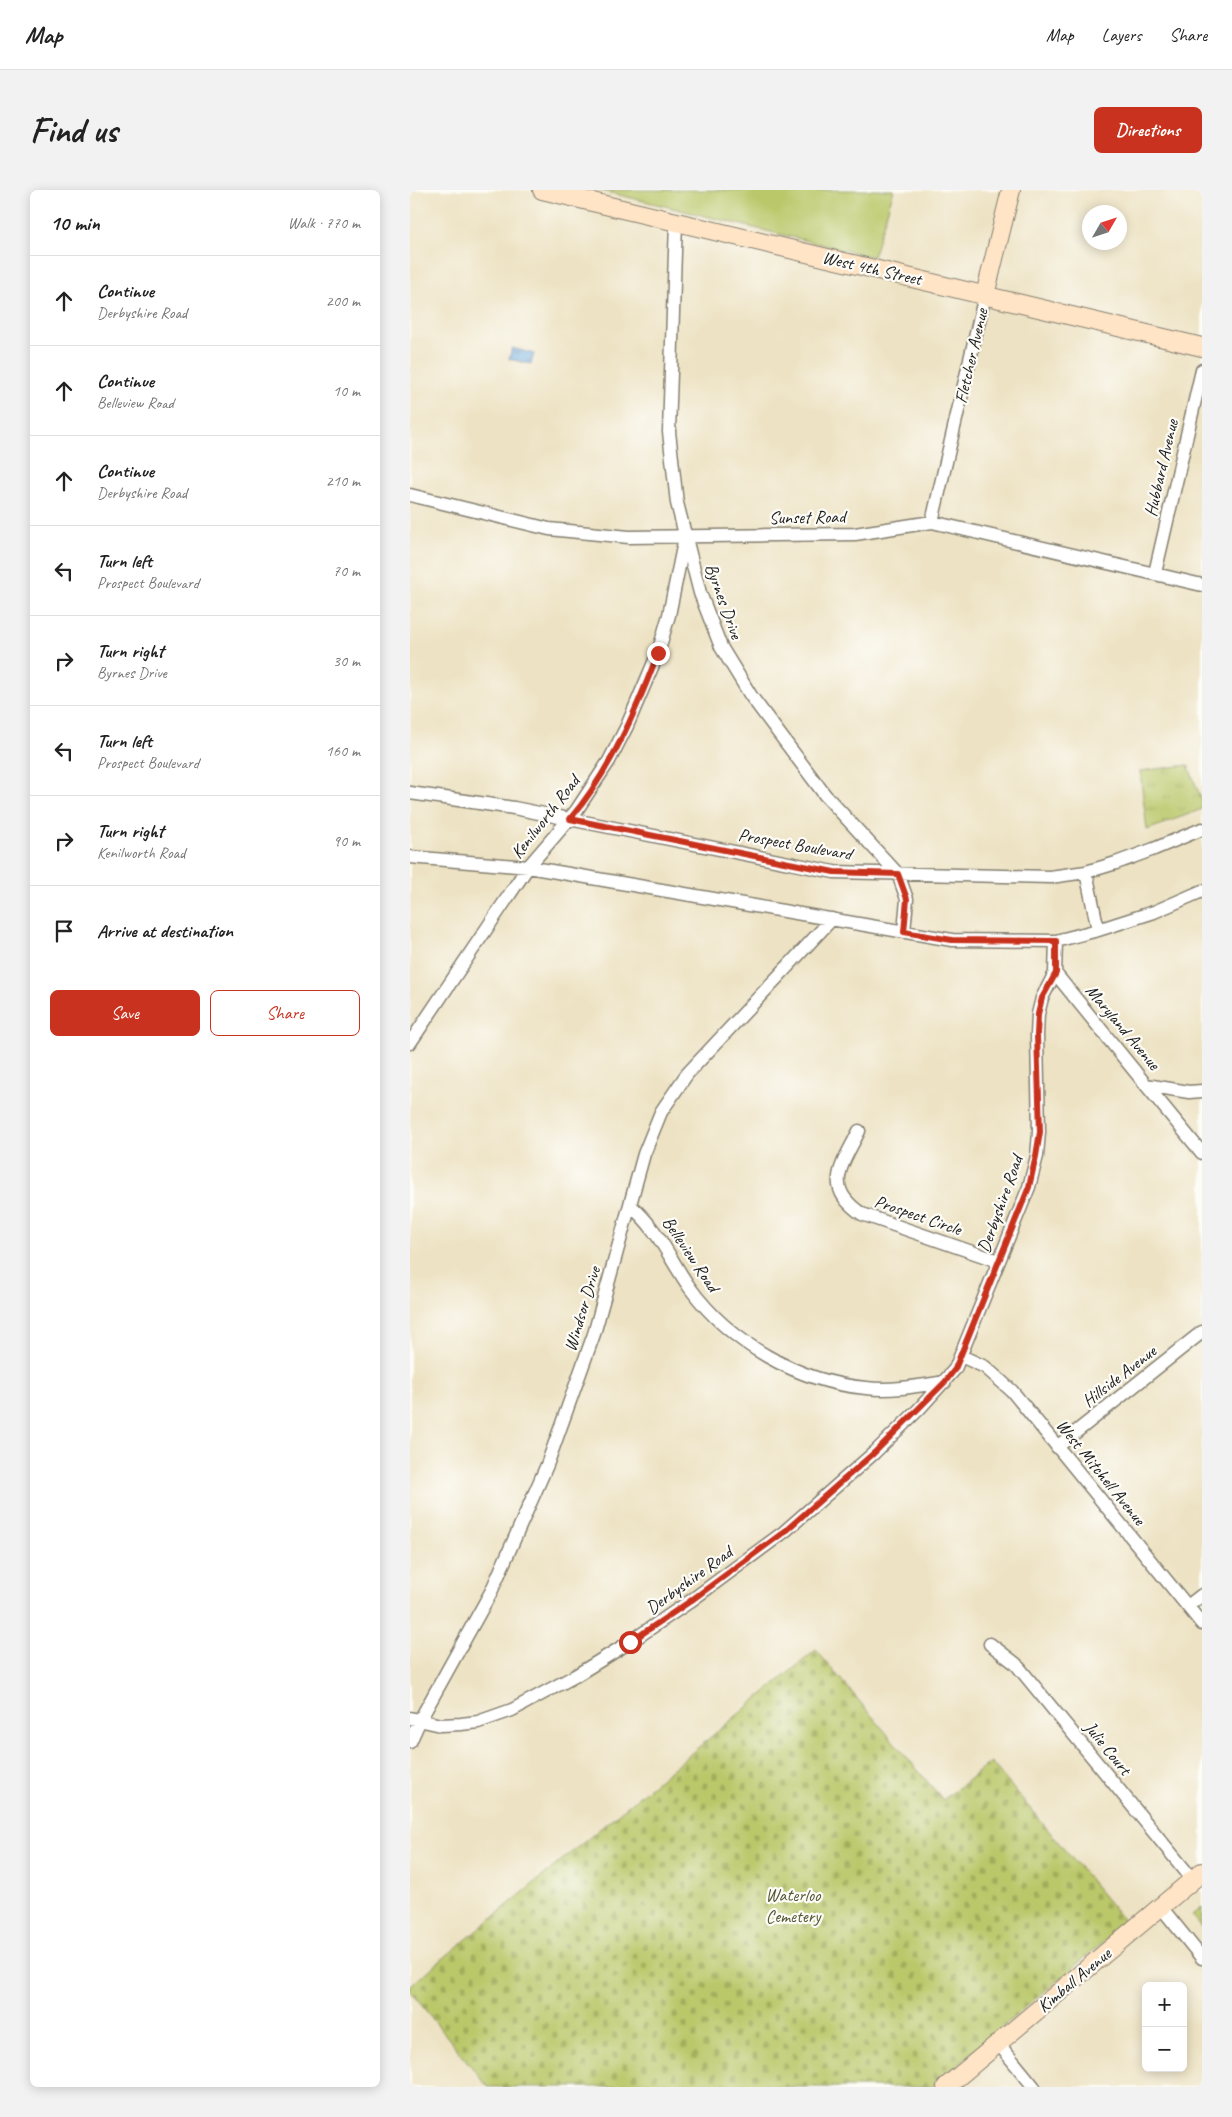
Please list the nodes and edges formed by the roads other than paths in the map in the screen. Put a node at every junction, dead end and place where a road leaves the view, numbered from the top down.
1 (542, 190) edge
2 (1011, 190) edge
3 (676, 222) junction
4 (985, 295) junction
5 (1202, 347) edge
6 (1202, 370) edge
7 (410, 495) edge
8 (932, 522) junction
9 (685, 537) junction
10 (1155, 573) junction
11 (1202, 585) edge
12 (410, 793) edge
13 (570, 819) junction
14 (1202, 828) edge
15 (410, 857) edge
16 (528, 866) junction
17 (1086, 872) junction
18 (898, 874) junction
19 (1202, 891) edge
20 (832, 919) junction
21 (1098, 930) junction
22 (904, 932) junction
23 (1056, 941) junction
24 (1056, 973) junction
25 (410, 1043) edge
26 (1146, 1085) junction
27 (1202, 1091) edge
28 (859, 1131) dead end
29 (1202, 1153) edge
30 (630, 1205) junction
31 (998, 1261) junction
32 (1202, 1332) edge
33 (960, 1356) junction
34 (945, 1382) junction
35 (1057, 1447) junction
36 (1202, 1595) edge
37 (1188, 1606) junction
38 (1202, 1624) edge
39 (990, 1644) dead end
40 (415, 1719) edge
41 (410, 1742) edge
42 (1197, 1876) edge
43 (1161, 1907) junction
44 (1202, 1958) edge
45 (998, 2043) junction
46 (946, 2087) edge
47 (1034, 2087) edge

1 - 3 main road, West 4th Street
2 - 4 main road, Fletcher Avenue
3 - 4 main road, West 4th Street
3 - 9 street, Byrnes Drive
4 - 5 main road, West 4th Street
4 - 8 street, Fletcher Avenue
6 - 10 street, Hubbard Avenue
7 - 9 street, Sunset Road
8 - 9 street, Sunset Road
8 - 10 street, Sunset Road
9 - 13 street, Kenilworth Road
9 - 18 street, Byrnes Drive
10 - 11 street, Sunset Road
12 - 13 street, Prospect Boulevard
13 - 16 street, Kenilworth Road
13 - 18 street, Prospect Boulevard
14 - 17 street, Prospect Boulevard
15 - 16 street
16 - 20 street
16 - 25 street, Kenilworth Road
17 - 18 street, Prospect Boulevard
17 - 21 street
18 - 22 street, Byrnes Drive
19 - 21 street
20 - 22 street
20 - 30 street, Windsor Drive
21 - 23 street
22 - 23 street
23 - 24 street, Derbyshire Road
24 - 26 street, Maryland Avenue
24 - 31 street, Derbyshire Road
26 - 27 street, Maryland Avenue
26 - 29 street
28 - 31 street, Prospect Circle
30 - 34 street, Belleview Road
30 - 40 street, Windsor Drive
31 - 33 street, Derbyshire Road
32 - 35 street, Hillside Avenue
33 - 34 street
33 - 35 street, West Mitchell Avenue
34 - 40 street, Derbyshire Road
35 - 37 street, West Mitchell Avenue
36 - 37 street
37 - 38 street, West Mitchell Avenue
39 - 42 street, Julie Court
40 - 41 street, Windsor Drive
42 - 43 main road, Kimball Avenue
43 - 44 street
43 - 45 main road, Kimball Avenue
45 - 46 main road, Kimball Avenue
45 - 47 street

